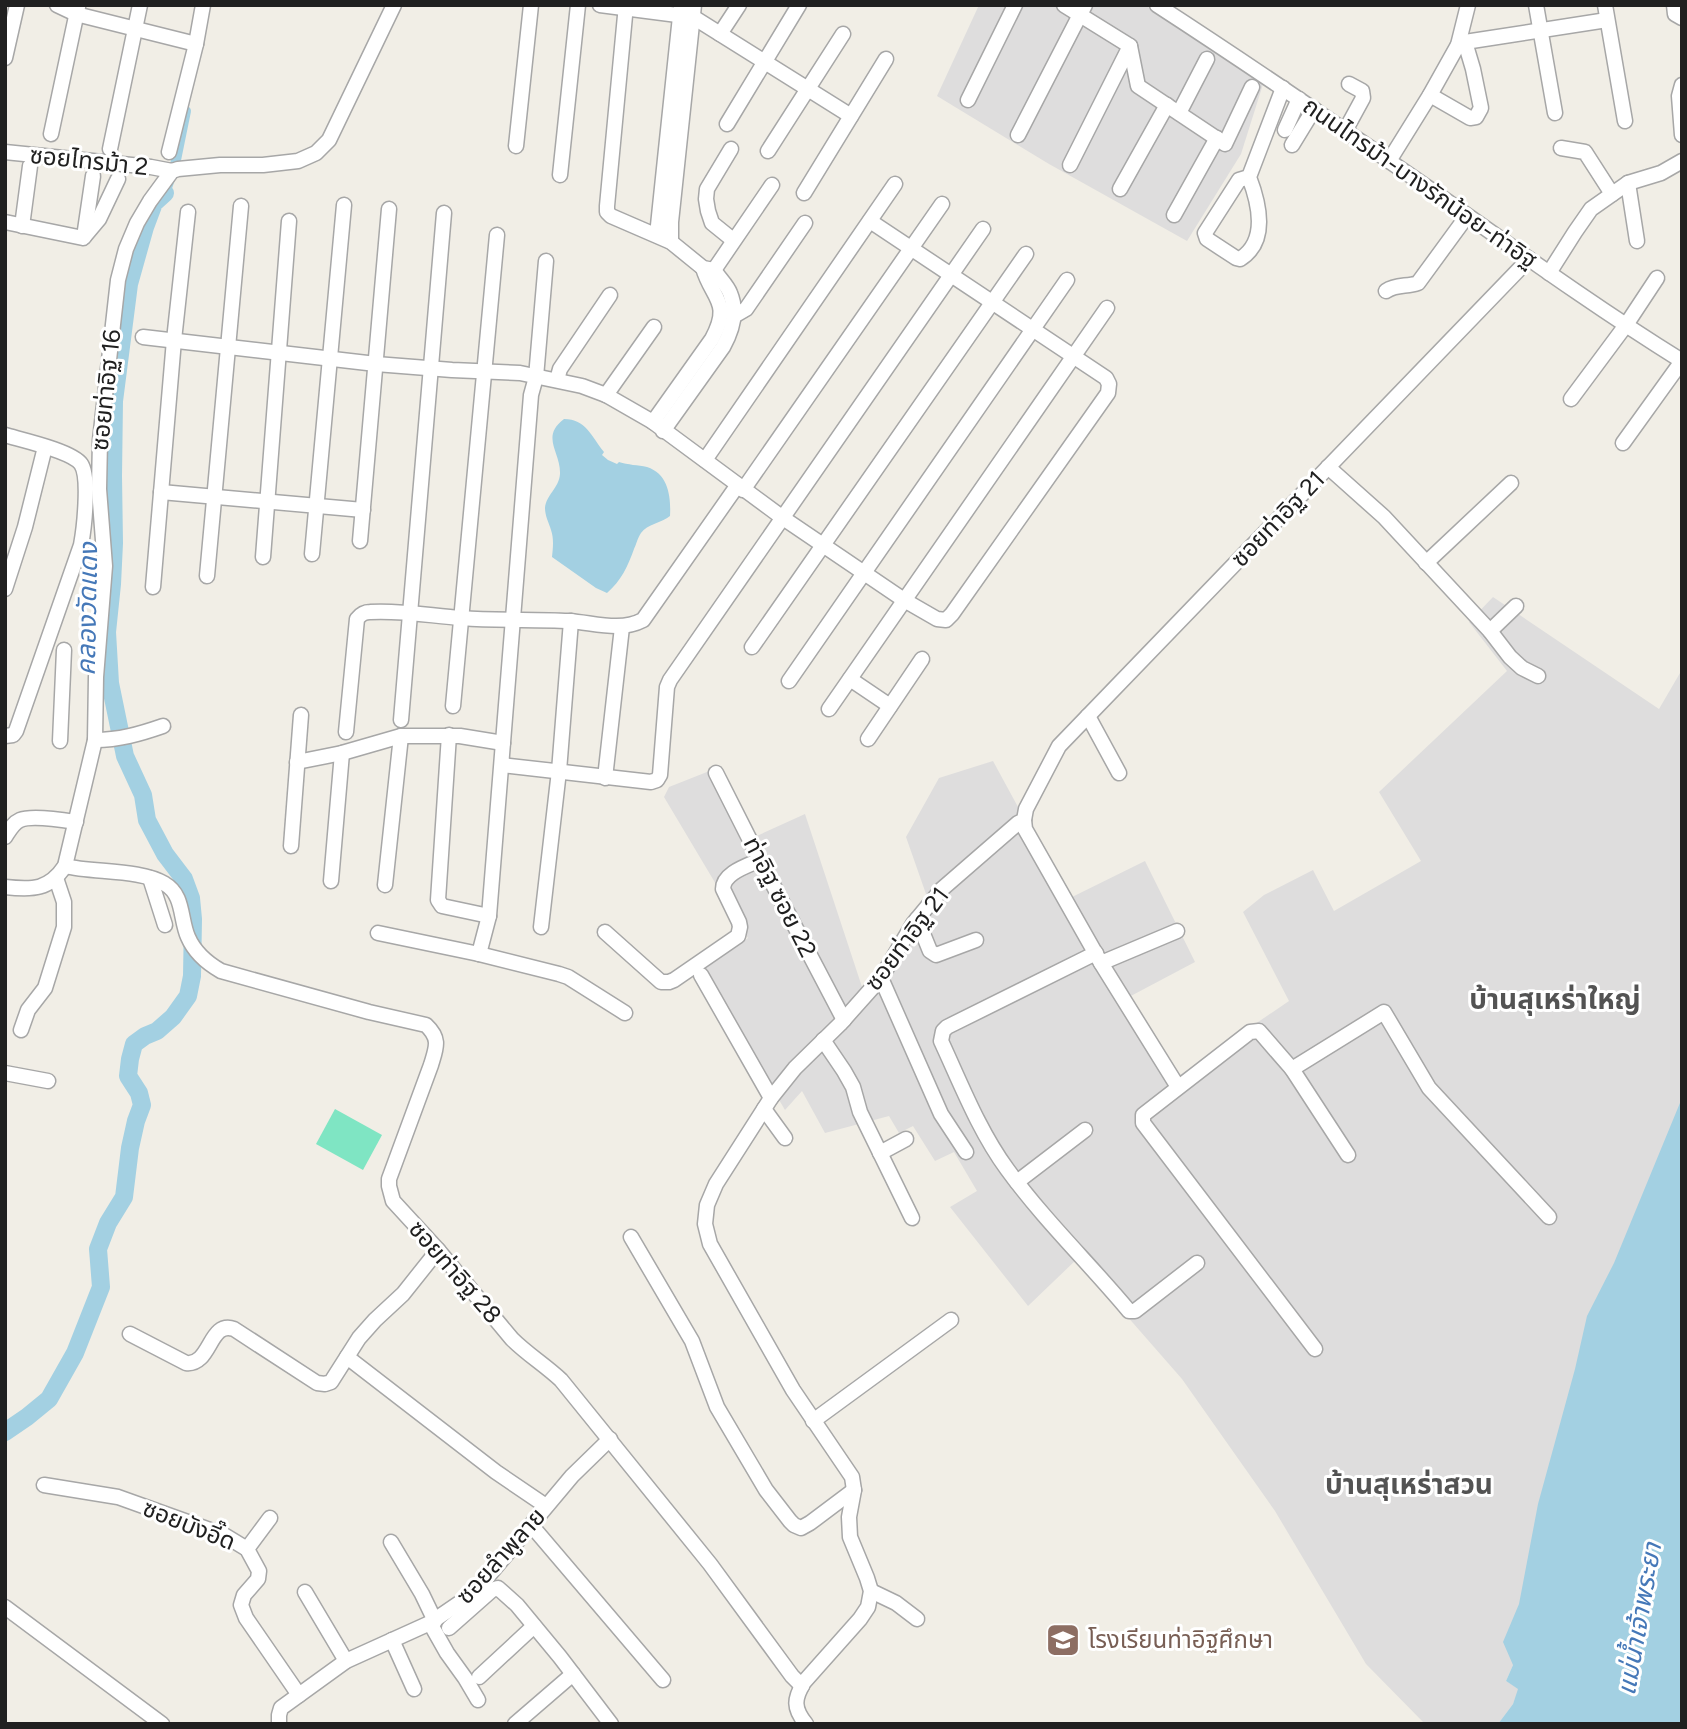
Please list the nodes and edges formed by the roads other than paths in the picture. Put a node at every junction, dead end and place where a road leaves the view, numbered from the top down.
1 (17, 5) edge
2 (57, 5) edge
3 (140, 5) edge
4 (203, 5) edge
5 (394, 5) edge
6 (531, 5) edge
7 (578, 5) edge
8 (600, 5) edge
9 (739, 5) edge
10 (799, 5) edge
11 (1015, 5) edge
12 (1064, 5) edge
13 (1157, 5) edge
14 (1468, 5) edge
15 (1536, 5) edge
16 (1674, 5) edge
17 (626, 7) edge
18 (77, 10) edge
19 (1082, 10) edge
20 (687, 11) edge
21 (1606, 13) edge
22 (1682, 18) edge
23 (135, 29) junction
24 (1539, 30) junction
25 (720, 34) junction
26 (843, 34) dead end
27 (1461, 43) junction
28 (196, 44) junction
29 (1130, 47) junction
30 (5, 58) edge
31 (1207, 59) dead end
32 (886, 60) dead end
33 (765, 62) junction
34 (1349, 84) dead end
35 (1682, 85) edge
36 (1252, 87) dead end
37 (1283, 88) junction
38 (808, 89) junction
39 (1430, 95) junction
40 (1299, 99) junction
41 (968, 100) dead end
42 (1173, 109) junction
43 (1314, 109) junction
44 (1555, 113) dead end
45 (851, 116) junction
46 (1625, 121) dead end
47 (727, 124) dead end
48 (1284, 130) dead end
49 (1345, 131) junction
50 (51, 134) dead end
51 (1018, 135) dead end
52 (1682, 135) edge
53 (1217, 138) junction
54 (1292, 145) dead end
55 (516, 146) dead end
56 (1561, 148) dead end
57 (110, 149) dead end
58 (731, 149) dead end
59 (768, 150) dead end
60 (5, 152) edge
61 (169, 152) dead end
62 (672, 155) junction
63 (1682, 160) edge
64 (1389, 161) junction
65 (1070, 165) dead end
66 (30, 166) dead end
67 (172, 171) junction
68 (560, 175) dead end
69 (93, 176) dead end
70 (1249, 177) junction
71 (118, 179) dead end
72 (1628, 183) junction
73 (895, 184) dead end
74 (772, 185) dead end
75 (1120, 189) dead end
76 (804, 193) dead end
77 (1612, 194) junction
78 (942, 204) dead end
79 (241, 205) dead end
80 (344, 205) dead end
81 (389, 209) dead end
82 (188, 212) dead end
83 (444, 213) dead end
84 (1174, 215) dead end
85 (1467, 216) junction
86 (289, 220) dead end
87 (870, 221) junction
88 (5, 222) edge
89 (805, 223) dead end
90 (22, 226) junction
91 (983, 229) dead end
92 (497, 235) dead end
93 (657, 235) junction
94 (83, 238) junction
95 (733, 240) junction
96 (1636, 241) dead end
97 (671, 242) junction
98 (912, 248) junction
99 (1026, 254) dead end
100 (1529, 258) junction
101 (546, 261) dead end
102 (708, 272) junction
103 (1549, 273) junction
104 (951, 275) junction
105 (1657, 278) dead end
106 (1068, 280) dead end
107 (1386, 291) dead end
108 (610, 295) dead end
109 (992, 303) junction
110 (1107, 308) dead end
111 (734, 316) junction
112 (1626, 325) junction
113 (654, 327) dead end
114 (1033, 330) junction
115 (143, 337) dead end
116 (174, 340) junction
117 (227, 346) junction
118 (279, 352) junction
119 (1073, 357) junction
120 (330, 358) junction
121 (1682, 361) edge
122 (376, 364) junction
123 (430, 368) junction
124 (483, 371) junction
125 (536, 377) junction
126 (557, 380) junction
127 (606, 395) junction
128 (1571, 399) dead end
129 (658, 427) junction
130 (5, 435) edge
131 (1623, 443) dead end
132 (45, 447) junction
133 (705, 460) junction
134 (1328, 467) junction
135 (1511, 483) dead end
136 (740, 488) junction
137 (161, 492) junction
138 (214, 497) junction
139 (267, 502) junction
140 (317, 506) junction
141 (363, 510) junction
142 (783, 518) junction
143 (360, 541) dead end
144 (823, 545) junction
145 (312, 554) dead end
146 (263, 557) dead end
147 (1426, 563) junction
148 (864, 573) junction
149 (206, 576) dead end
150 (153, 587) dead end
151 (5, 589) edge
152 (904, 600) junction
153 (1516, 606) dead end
154 (409, 613) junction
155 (461, 618) junction
156 (512, 620) junction
157 (571, 621) junction
158 (622, 627) junction
159 (1490, 631) junction
160 (752, 647) dead end
161 (64, 650) dead end
162 (922, 659) dead end
163 (39, 666) junction
164 (62, 669) junction
165 (1538, 676) dead end
166 (850, 679) junction
167 (789, 681) dead end
168 (453, 706) dead end
169 (891, 706) junction
170 (829, 709) dead end
171 (302, 715) dead end
172 (1088, 716) junction
173 (401, 720) dead end
174 (163, 726) dead end
175 (346, 732) dead end
176 (10, 734) edge
177 (449, 735) junction
178 (401, 736) junction
179 (869, 739) dead end
180 (95, 740) junction
181 (60, 741) dead end
182 (503, 743) junction
183 (342, 752) junction
184 (298, 762) junction
185 (502, 765) junction
186 (559, 771) junction
187 (716, 773) dead end
188 (1119, 773) dead end
189 (605, 778) junction
190 (1024, 820) junction
191 (76, 822) junction
192 (5, 837) edge
193 (291, 846) dead end
194 (760, 860) junction
195 (61, 872) junction
196 (150, 878) junction
197 (331, 881) dead end
198 (385, 885) dead end
199 (5, 887) edge
200 (489, 916) junction
201 (916, 919) junction
202 (165, 925) dead end
203 (541, 927) dead end
204 (1177, 930) dead end
205 (605, 932) dead end
206 (378, 933) dead end
207 (976, 940) dead end
208 (479, 954) junction
209 (1098, 958) junction
210 (701, 975) dead end
211 (881, 978) junction
212 (625, 1013) dead end
213 (844, 1020) junction
214 (20, 1030) dead end
215 (823, 1040) junction
216 (1292, 1069) junction
217 (5, 1073) edge
218 (48, 1082) dead end
219 (1178, 1087) junction
220 (768, 1103) junction
221 (1084, 1130) dead end
222 (785, 1138) dead end
223 (906, 1139) dead end
224 (966, 1152) dead end
225 (880, 1153) junction
226 (1348, 1155) dead end
227 (1017, 1182) junction
228 (1549, 1217) dead end
229 (912, 1218) dead end
230 (631, 1237) dead end
231 (438, 1250) junction
232 (1196, 1263) dead end
233 (951, 1320) dead end
234 (130, 1334) dead end
235 (1315, 1349) dead end
236 (346, 1357) junction
237 (813, 1421) junction
238 (610, 1439) junction
239 (44, 1485) dead end
240 (854, 1490) junction
241 (546, 1506) junction
242 (270, 1518) dead end
243 (531, 1525) junction
244 (391, 1542) dead end
245 (247, 1549) junction
246 (871, 1591) junction
247 (305, 1592) dead end
248 (5, 1607) edge
249 (917, 1619) dead end
250 (433, 1622) junction
251 (534, 1626) junction
252 (449, 1628) dead end
253 (392, 1640) junction
254 (346, 1661) junction
255 (573, 1674) junction
256 (479, 1676) dead end
257 (663, 1680) dead end
258 (802, 1686) junction
259 (414, 1689) dead end
260 (299, 1695) junction
261 (478, 1700) dead end
262 (610, 1723) edge
263 (162, 1724) edge
264 (279, 1724) edge
265 (516, 1724) edge
266 (806, 1724) edge

1 - 30 street
2 - 18 street
3 - 23 street
4 - 28 street
5 - 67 street
6 - 55 street
7 - 68 street
8 - 17 street
9 - 25 street
10 - 33 street
11 - 41 street
12 - 19 street
13 - 37 street, ถนนไทรม้า-บางรักน้อย-ท่าอิฐ
14 - 27 street
15 - 24 street
16 - 22 street
17 - 20 street
17 - 93 street
18 - 23 street
18 - 50 street
19 - 29 street
19 - 51 street
20 - 25 street
20 - 62 street
21 - 24 street
21 - 46 street
23 - 28 street
23 - 57 street
24 - 27 street
24 - 44 street
25 - 33 street
26 - 38 street
27 - 39 street
27 - 39 street
28 - 61 street
29 - 42 street
29 - 65 street
31 - 42 street
32 - 45 street
33 - 38 street
33 - 47 street
34 - 49 street
35 - 52 street
36 - 53 street
37 - 40 street, ถนนไทรม้า-บางรักน้อย-ท่าอิฐ
37 - 70 street
38 - 45 street
38 - 59 street
39 - 64 street
40 - 43 street, ถนนไทรม้า-บางรักน้อย-ท่าอิฐ
40 - 48 street
42 - 53 street
42 - 75 street
43 - 49 street, ถนนไทรม้า-บางรักน้อย-ท่าอิฐ
43 - 54 street
45 - 76 street
49 - 64 street, ถนนไทรม้า-บางรักน้อย-ท่าอิฐ
53 - 84 street
56 - 77 street
58 - 95 street
60 - 67 street, ซอยไทรม้า 2
62 - 93 street
62 - 97 street
63 - 72 street
64 - 85 street, ถนนไทรม้า-บางรักน้อย-ท่าอิฐ
66 - 90 street
67 - 180 street, ซอยท่าอิฐ 16
69 - 94 street
70 - 70 street
71 - 94 street
72 - 77 street
72 - 96 street
73 - 87 street
74 - 95 street
77 - 103 street
78 - 98 street
79 - 117 street
80 - 120 street
81 - 122 street
82 - 116 street
83 - 123 street
85 - 100 street, ถนนไทรม้า-บางรักน้อย-ท่าอิฐ
85 - 107 street
86 - 118 street
87 - 98 street
87 - 133 street
88 - 90 street
89 - 111 street
90 - 94 street
91 - 104 street
92 - 124 street
93 - 97 street
95 - 102 street
97 - 102 street
98 - 104 street
98 - 136 street
99 - 109 street
100 - 103 street, ถนนไทรม้า-บางรักน้อย-ท่าอิฐ
100 - 134 street, ซอยท่าอิฐ 21
101 - 125 street
102 - 111 street
102 - 129 street
103 - 112 street, ถนนไทรม้า-บางรักน้อย-ท่าอิฐ
104 - 109 street
104 - 142 street
105 - 112 street
106 - 114 street
108 - 126 street
109 - 114 street
109 - 144 street
110 - 119 street
111 - 129 street
112 - 121 street, ถนนไทรม้า-บางรักน้อย-ท่าอิฐ
112 - 128 street
113 - 127 street
114 - 119 street
114 - 148 street
115 - 116 street
116 - 117 street
116 - 137 street
117 - 118 street
117 - 138 street
118 - 120 street
118 - 139 street
119 - 152 street
119 - 152 street
120 - 122 street
120 - 140 street
121 - 131 street
122 - 123 street
122 - 141 street
123 - 124 street
123 - 154 street
124 - 125 street
124 - 155 street
125 - 126 street
125 - 156 street
126 - 127 street
127 - 129 street
129 - 133 street
130 - 132 street
132 - 151 street
132 - 163 street
133 - 136 street
134 - 147 street
134 - 172 street, ซอยท่าอิฐ 21
135 - 147 street
136 - 142 street
136 - 158 street
137 - 138 street
137 - 150 street
138 - 139 street
138 - 149 street
139 - 140 street
139 - 146 street
140 - 141 street
140 - 145 street
141 - 143 street
142 - 144 street
142 - 189 street
144 - 148 street
144 - 160 street
147 - 159 street
148 - 152 street
148 - 167 street
152 - 166 street
153 - 159 street
154 - 155 street
154 - 173 street
154 - 175 street
155 - 156 street
155 - 168 street
156 - 157 street
156 - 182 street
157 - 158 street
157 - 186 street
158 - 189 street
159 - 165 street
161 - 164 street
162 - 169 street
163 - 164 street
163 - 176 street
164 - 181 street
166 - 169 street
166 - 170 street
169 - 179 street
171 - 184 street
172 - 188 street
172 - 190 street, ซอยท่าอิฐ 21
174 - 180 street
177 - 178 street
177 - 182 street
177 - 200 street
178 - 183 street
178 - 198 street
180 - 191 street, ซอยท่าอิฐ 16
182 - 185 street
183 - 184 street
183 - 197 street
184 - 193 street
185 - 186 street
185 - 200 street
186 - 189 street
186 - 203 street
187 - 194 street, ท่าอิฐ ซอย 22
190 - 201 street, ซอยท่าอิฐ 21
190 - 209 street
191 - 192 street
191 - 195 street, ซอยท่าอิฐ 16
194 - 205 street
194 - 213 street, ท่าอิฐ ซอย 22
195 - 196 street
195 - 199 street
195 - 214 street
196 - 202 street
196 - 231 street, ซอยท่าอิฐ 28
200 - 208 street
201 - 207 street
201 - 211 street, ซอยท่าอิฐ 21
204 - 209 street
206 - 208 street
208 - 212 street
209 - 219 street
209 - 227 street
210 - 220 street
211 - 213 street, ซอยท่าอิฐ 21
211 - 224 street
213 - 215 street, ซอยท่าอิฐ 21
215 - 220 street, ซอยท่าอิฐ 21
215 - 225 street
216 - 219 street
216 - 226 street
216 - 228 street
217 - 218 street
219 - 235 street
220 - 222 street
220 - 237 street, ซอยท่าอิฐ 21
221 - 227 street
223 - 225 street
225 - 229 street
227 - 232 street
230 - 240 street
231 - 236 street
231 - 238 street, ซอยท่าอิฐ 28
233 - 237 street
234 - 236 street
236 - 241 street
237 - 240 street, ซอยท่าอิฐ 21
238 - 241 street, ซอยลำพูลาย
238 - 258 street, ซอยท่าอิฐ 28
239 - 245 street, ซอยบังอี๊ด
240 - 246 street
241 - 243 street, ซอยลำพูลาย
242 - 245 street
243 - 250 street, ซอยลำพูลาย
243 - 257 street
244 - 250 street
245 - 260 street, ซอยบังอี๊ด
246 - 249 street
246 - 258 street
247 - 254 street
248 - 263 street
250 - 253 street, ซอยลำพูลาย
250 - 261 street
251 - 252 street
251 - 255 street
251 - 256 street
253 - 254 street, ซอยลำพูลาย
253 - 259 street
254 - 260 street, ซอยลำพูลาย
255 - 262 street
255 - 265 street
258 - 266 street
260 - 264 street, ซอยลำพูลาย

